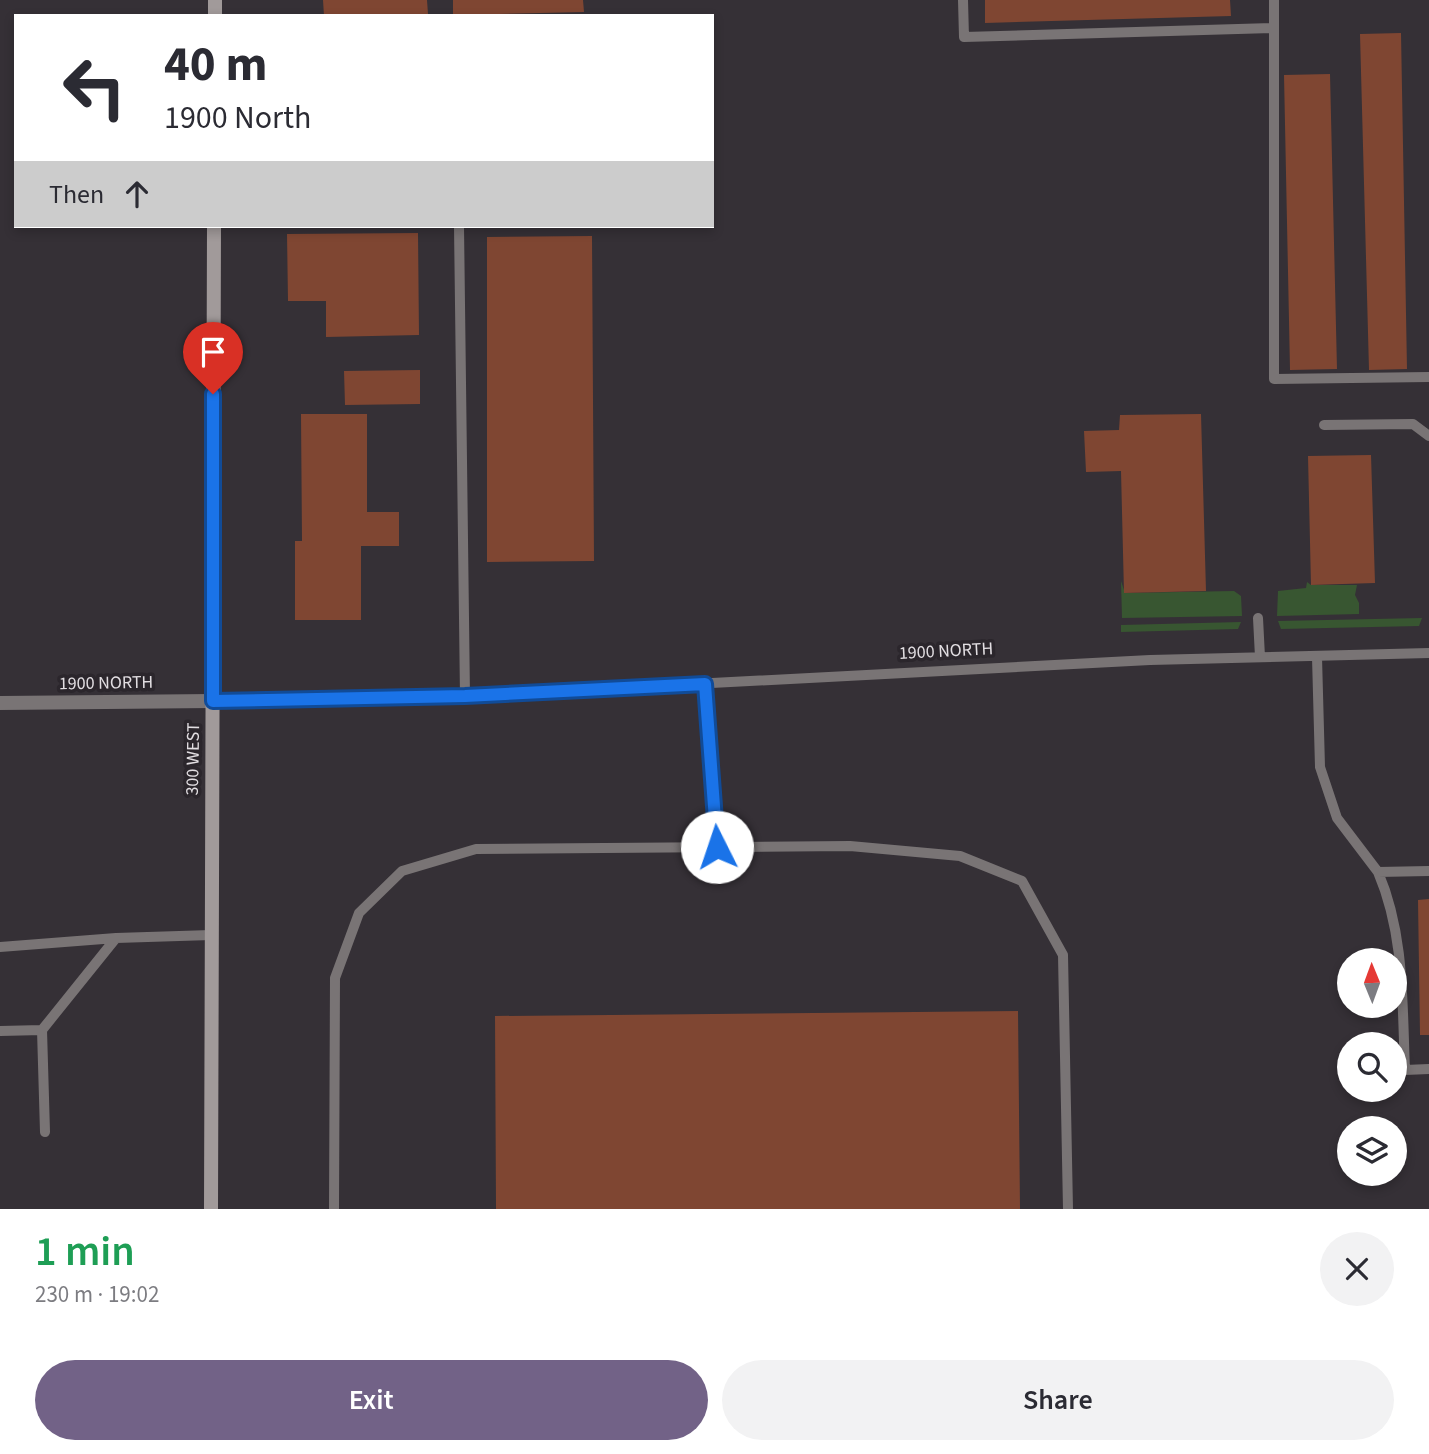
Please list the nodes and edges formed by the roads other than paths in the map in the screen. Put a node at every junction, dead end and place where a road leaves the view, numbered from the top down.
1 (963, 0) edge
2 (1274, 0) edge
3 (1274, 29) junction
4 (214, 228) edge
5 (459, 228) edge
6 (1429, 377) edge
7 (1324, 425) dead end
8 (1429, 436) edge
9 (1258, 618) dead end
10 (1429, 653) edge
11 (1317, 656) junction
12 (1260, 657) junction
13 (705, 684) junction
14 (465, 696) junction
15 (213, 701) junction
16 (0, 703) edge
17 (717, 847) junction
18 (1429, 871) edge
19 (1378, 872) junction
20 (211, 935) junction
21 (116, 938) junction
22 (0, 947) edge
23 (42, 1030) junction
24 (0, 1031) edge
25 (1429, 1069) edge
26 (45, 1132) dead end
27 (211, 1209) edge
28 (334, 1209) edge
29 (1068, 1209) edge

1 - 3 lane
2 - 3 lane
3 - 6 lane
4 - 15 street, 300 WEST
5 - 14 lane
7 - 8 lane
9 - 12 lane
10 - 11 lane, 1900 NORTH
11 - 12 lane, 1900 NORTH
11 - 19 lane
12 - 13 lane, 1900 NORTH
13 - 14 lane, 1900 NORTH
13 - 17 lane
14 - 15 lane, 1900 NORTH
15 - 16 street, 1900 NORTH
15 - 20 street, 300 WEST
17 - 28 lane
17 - 29 lane
18 - 19 lane
19 - 25 lane
20 - 21 lane
20 - 27 street, 300 WEST
21 - 22 lane
21 - 23 lane
23 - 24 lane
23 - 26 lane

